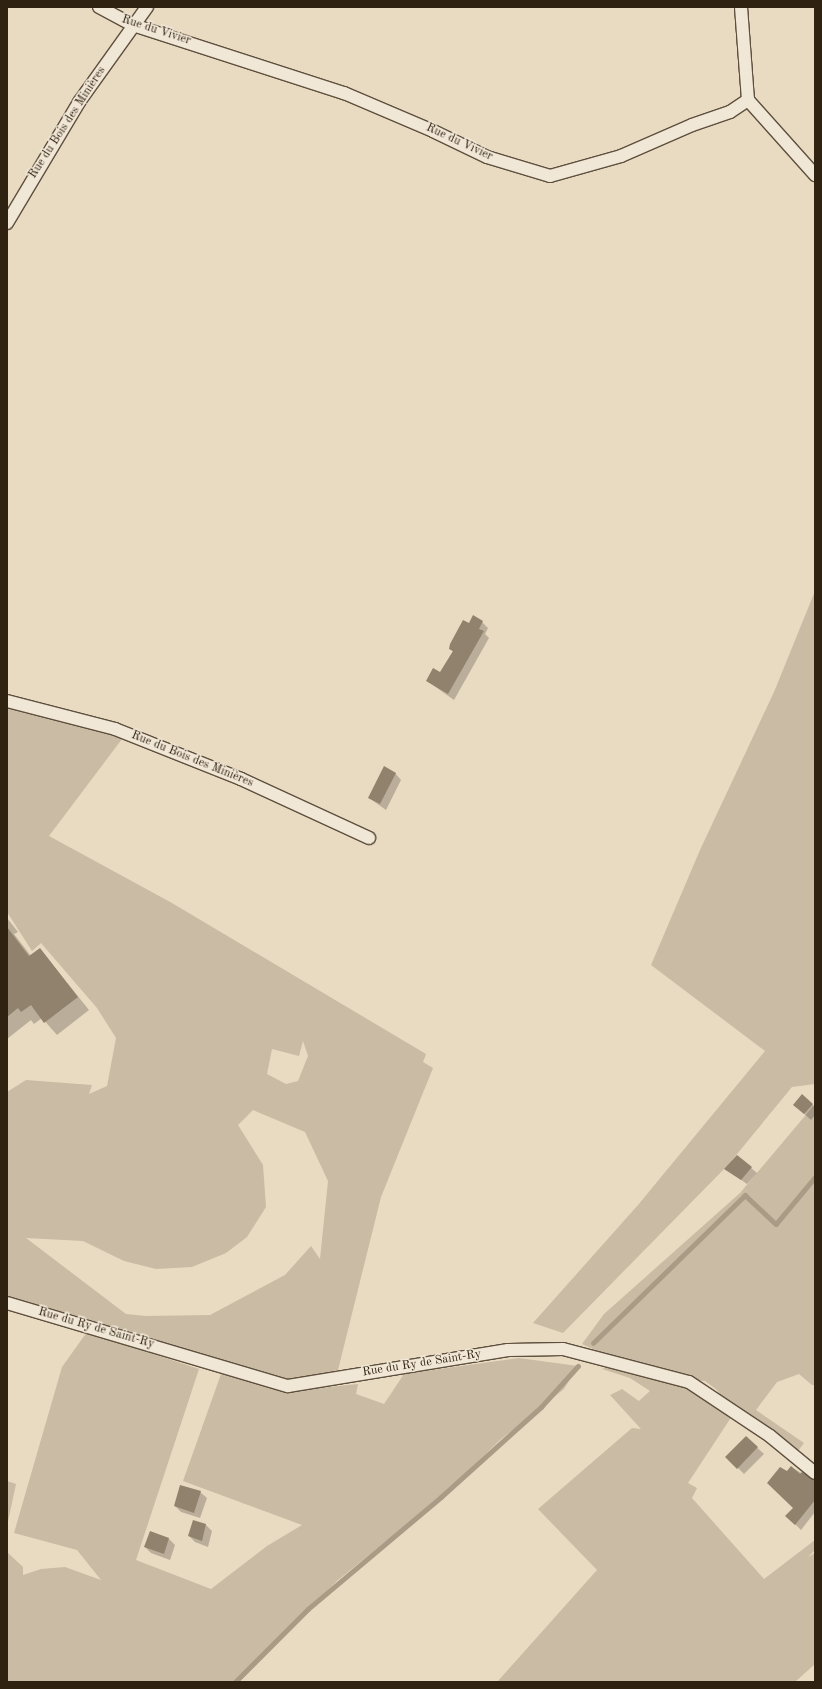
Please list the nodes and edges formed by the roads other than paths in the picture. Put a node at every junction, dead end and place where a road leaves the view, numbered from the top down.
1 (98, 7) edge
2 (147, 7) edge
3 (742, 7) edge
4 (133, 25) junction
5 (748, 100) junction
6 (815, 175) edge
7 (7, 222) edge
8 (7, 701) edge
9 (369, 838) dead end
10 (7, 1303) edge
11 (815, 1473) edge

1 - 4 street, Rue du Vivier
2 - 4 street, Rue du Bois des Minières
3 - 5 street
4 - 5 street, Rue du Vivier
4 - 7 street, Rue du Bois des Minières
5 - 6 street
8 - 9 street, Rue du Bois des Minières
10 - 11 street, Rue du Ry de Saint-Ry

